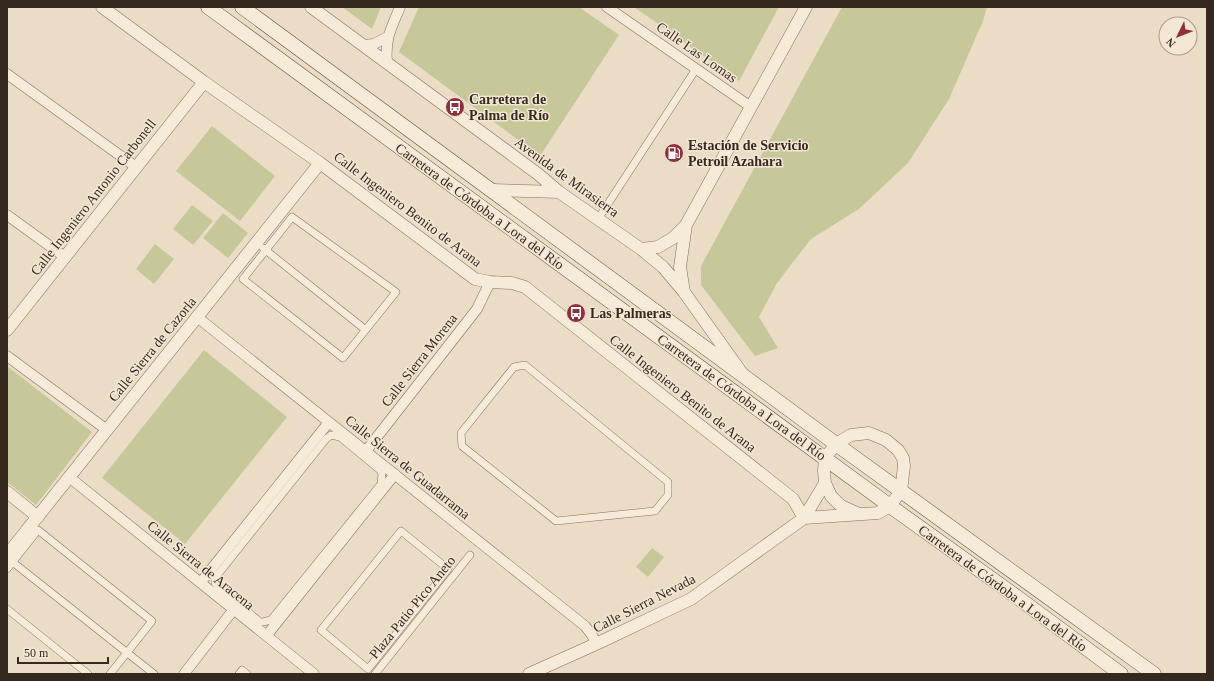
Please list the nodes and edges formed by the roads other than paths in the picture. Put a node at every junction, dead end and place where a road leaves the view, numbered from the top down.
1 (102, 7) edge
2 (208, 7) edge
3 (242, 7) edge
4 (311, 7) edge
5 (400, 7) edge
6 (607, 7) edge
7 (806, 7) edge
8 (387, 37) junction
9 (364, 45) junction
10 (386, 63) junction
11 (696, 69) junction
12 (7, 74) edge
13 (204, 82) junction
14 (751, 107) junction
15 (320, 163) junction
16 (136, 167) junction
17 (492, 190) junction
18 (559, 192) junction
19 (7, 215) edge
20 (598, 219) junction
21 (686, 225) junction
22 (261, 246) junction
23 (641, 249) junction
24 (65, 257) junction
25 (490, 282) junction
26 (684, 292) junction
27 (197, 317) junction
28 (362, 327) dead end
29 (7, 330) edge
30 (7, 356) edge
31 (745, 376) junction
32 (329, 422) junction
33 (107, 430) junction
34 (836, 444) junction
35 (366, 451) junction
36 (825, 458) junction
37 (395, 474) junction
38 (69, 477) junction
39 (825, 483) junction
40 (902, 491) junction
41 (7, 492) edge
42 (890, 506) junction
43 (655, 511) joint
44 (859, 514) junction
45 (38, 517) junction
46 (804, 518) junction
47 (470, 555) dead end
48 (9, 558) edge
49 (7, 569) edge
50 (448, 569) joint
51 (200, 582) junction
52 (7, 609) edge
53 (234, 609) junction
54 (271, 620) joint
55 (266, 635) junction
56 (596, 644) junction
57 (127, 653) junction
58 (88, 674) edge
59 (110, 674) edge
60 (154, 674) edge
61 (184, 674) edge
62 (239, 674) edge
63 (248, 674) edge
64 (314, 674) edge
65 (375, 674) edge
66 (529, 674) edge
67 (1121, 674) edge
68 (1154, 674) edge

1 - 13 street, Calle Ingeniero Benito de Arana
2 - 36 main road, Carretera de Córdoba a Lora del Río
3 - 17 main road, Carretera de Córdoba a Lora del Río
4 - 9 street, Avenida de Mirasierra
5 - 8 street
6 - 11 street, Calle Las Lomas
7 - 14 street
8 - 9 street
8 - 10 street
9 - 10 street, Avenida de Mirasierra
10 - 18 street, Avenida de Mirasierra
11 - 14 street, Calle Las Lomas
11 - 20 street
12 - 16 street
13 - 15 street, Calle Ingeniero Benito de Arana
13 - 16 street, Calle Ingeniero Antonio Carbonell
14 - 21 street
15 - 22 street, Calle Sierra de Cazorla
15 - 25 street, Calle Ingeniero Benito de Arana
16 - 24 street, Calle Ingeniero Antonio Carbonell
17 - 18 street
17 - 31 main road, Carretera de Córdoba a Lora del Río
18 - 20 street, Avenida de Mirasierra
19 - 24 street
20 - 23 street, Avenida de Mirasierra
21 - 23 street
21 - 26 street
22 - 22 street
22 - 27 street, Calle Sierra de Cazorla
22 - 28 street
23 - 26 street, Avenida de Mirasierra
24 - 29 street, Calle Ingeniero Antonio Carbonell
25 - 35 street, Calle Sierra Morena
25 - 46 street, Calle Ingeniero Benito de Arana
26 - 31 street, Avenida de Mirasierra
27 - 32 street, Calle Sierra de Guadarrama
27 - 33 street, Calle Sierra de Cazorla
30 - 33 street
31 - 34 main road, Carretera de Córdoba a Lora del Río
32 - 35 street, Calle Sierra de Guadarrama
32 - 51 street
33 - 38 street, Calle Sierra de Cazorla
34 - 36 street
34 - 40 main road, Carretera de Córdoba a Lora del Río
34 - 40 street
35 - 37 street, Calle Sierra de Guadarrama
36 - 39 street
36 - 42 main road, Carretera de Córdoba a Lora del Río
37 - 55 street
37 - 56 street, Calle Sierra de Guadarrama
38 - 45 street, Calle Sierra de Cazorla
38 - 51 street, Calle Sierra de Aracena
39 - 44 street
39 - 46 street
40 - 42 street
40 - 68 main road, Carretera de Córdoba a Lora del Río
41 - 45 street
42 - 44 street
42 - 67 main road, Carretera de Córdoba a Lora del Río
43 - 43 street
44 - 46 street
45 - 48 street, Calle Sierra de Cazorla
46 - 56 street, Calle Sierra Nevada
47 - 65 street, Plaza Patio Pico Aneto
48 - 49 street
48 - 57 street
48 - 57 street
50 - 50 street, Plaza Patio Pico Aneto
51 - 53 street, Calle Sierra de Aracena
52 - 58 street
53 - 55 street, Calle Sierra de Aracena
53 - 61 street
54 - 54 street
55 - 64 street, Calle Sierra de Aracena
56 - 66 street, Calle Sierra Nevada
57 - 59 street
57 - 60 street
62 - 63 street

